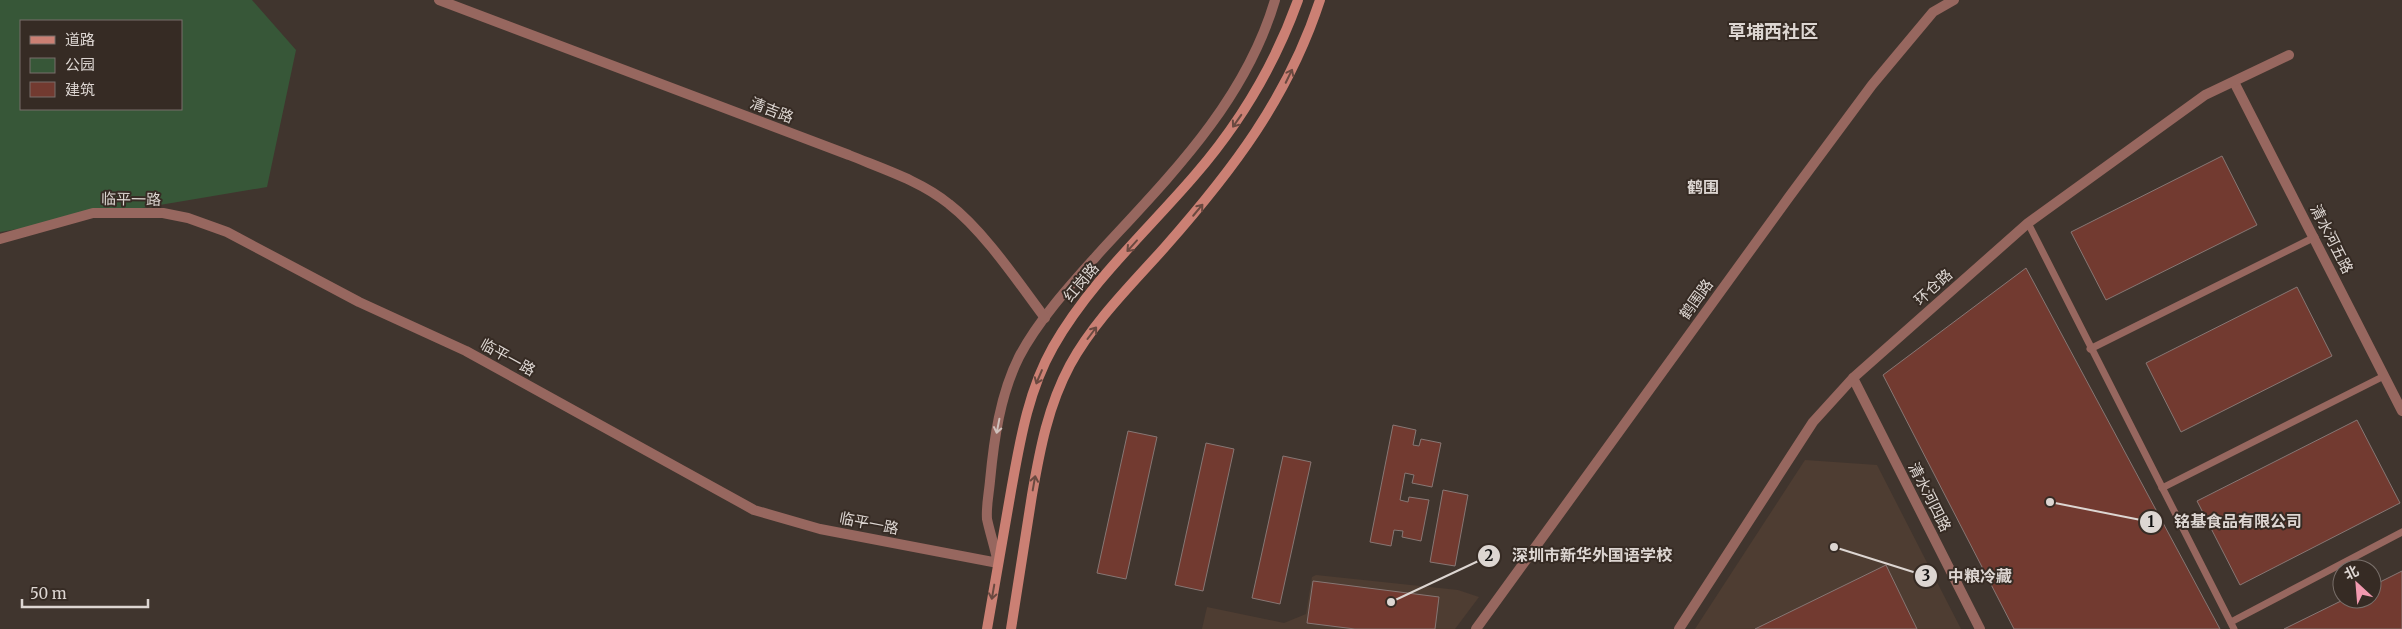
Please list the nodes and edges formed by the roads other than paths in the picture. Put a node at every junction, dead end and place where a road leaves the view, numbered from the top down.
1 (440, 0) edge
2 (1275, 0) edge
3 (1298, 0) edge
4 (1320, 0) edge
5 (1954, 0) edge
6 (2290, 55) dead end
7 (2234, 82) junction
8 (2028, 223) junction
9 (2314, 237) junction
10 (0, 239) edge
11 (1045, 318) junction
12 (2090, 348) junction
13 (2384, 376) junction
14 (1853, 378) junction
15 (2402, 411) edge
16 (2162, 488) junction
17 (2402, 532) edge
18 (998, 563) junction
19 (2233, 626) edge
20 (987, 629) edge
21 (1011, 629) edge
22 (1476, 629) edge
23 (1678, 629) edge
24 (1980, 629) edge

1 - 11 street, 清吉路
2 - 11 street
3 -> 18 main road, 红岗路
21 -> 4 main road
5 - 22 street, 鹤围路
6 - 7 street, 环仓路
7 - 8 street, 环仓路
7 - 9 street, 清水河五路
8 - 12 lane
8 - 14 street, 环仓路
9 - 12 lane
9 - 13 street, 清水河五路
10 - 18 street, 临平一路
11 -> 18 street
12 - 16 lane
13 - 15 street, 清水河五路
13 - 16 lane
14 - 23 street, 环仓路
14 - 24 street, 清水河四路
16 - 19 lane
17 - 19 lane
18 -> 20 main road, 红岗路

